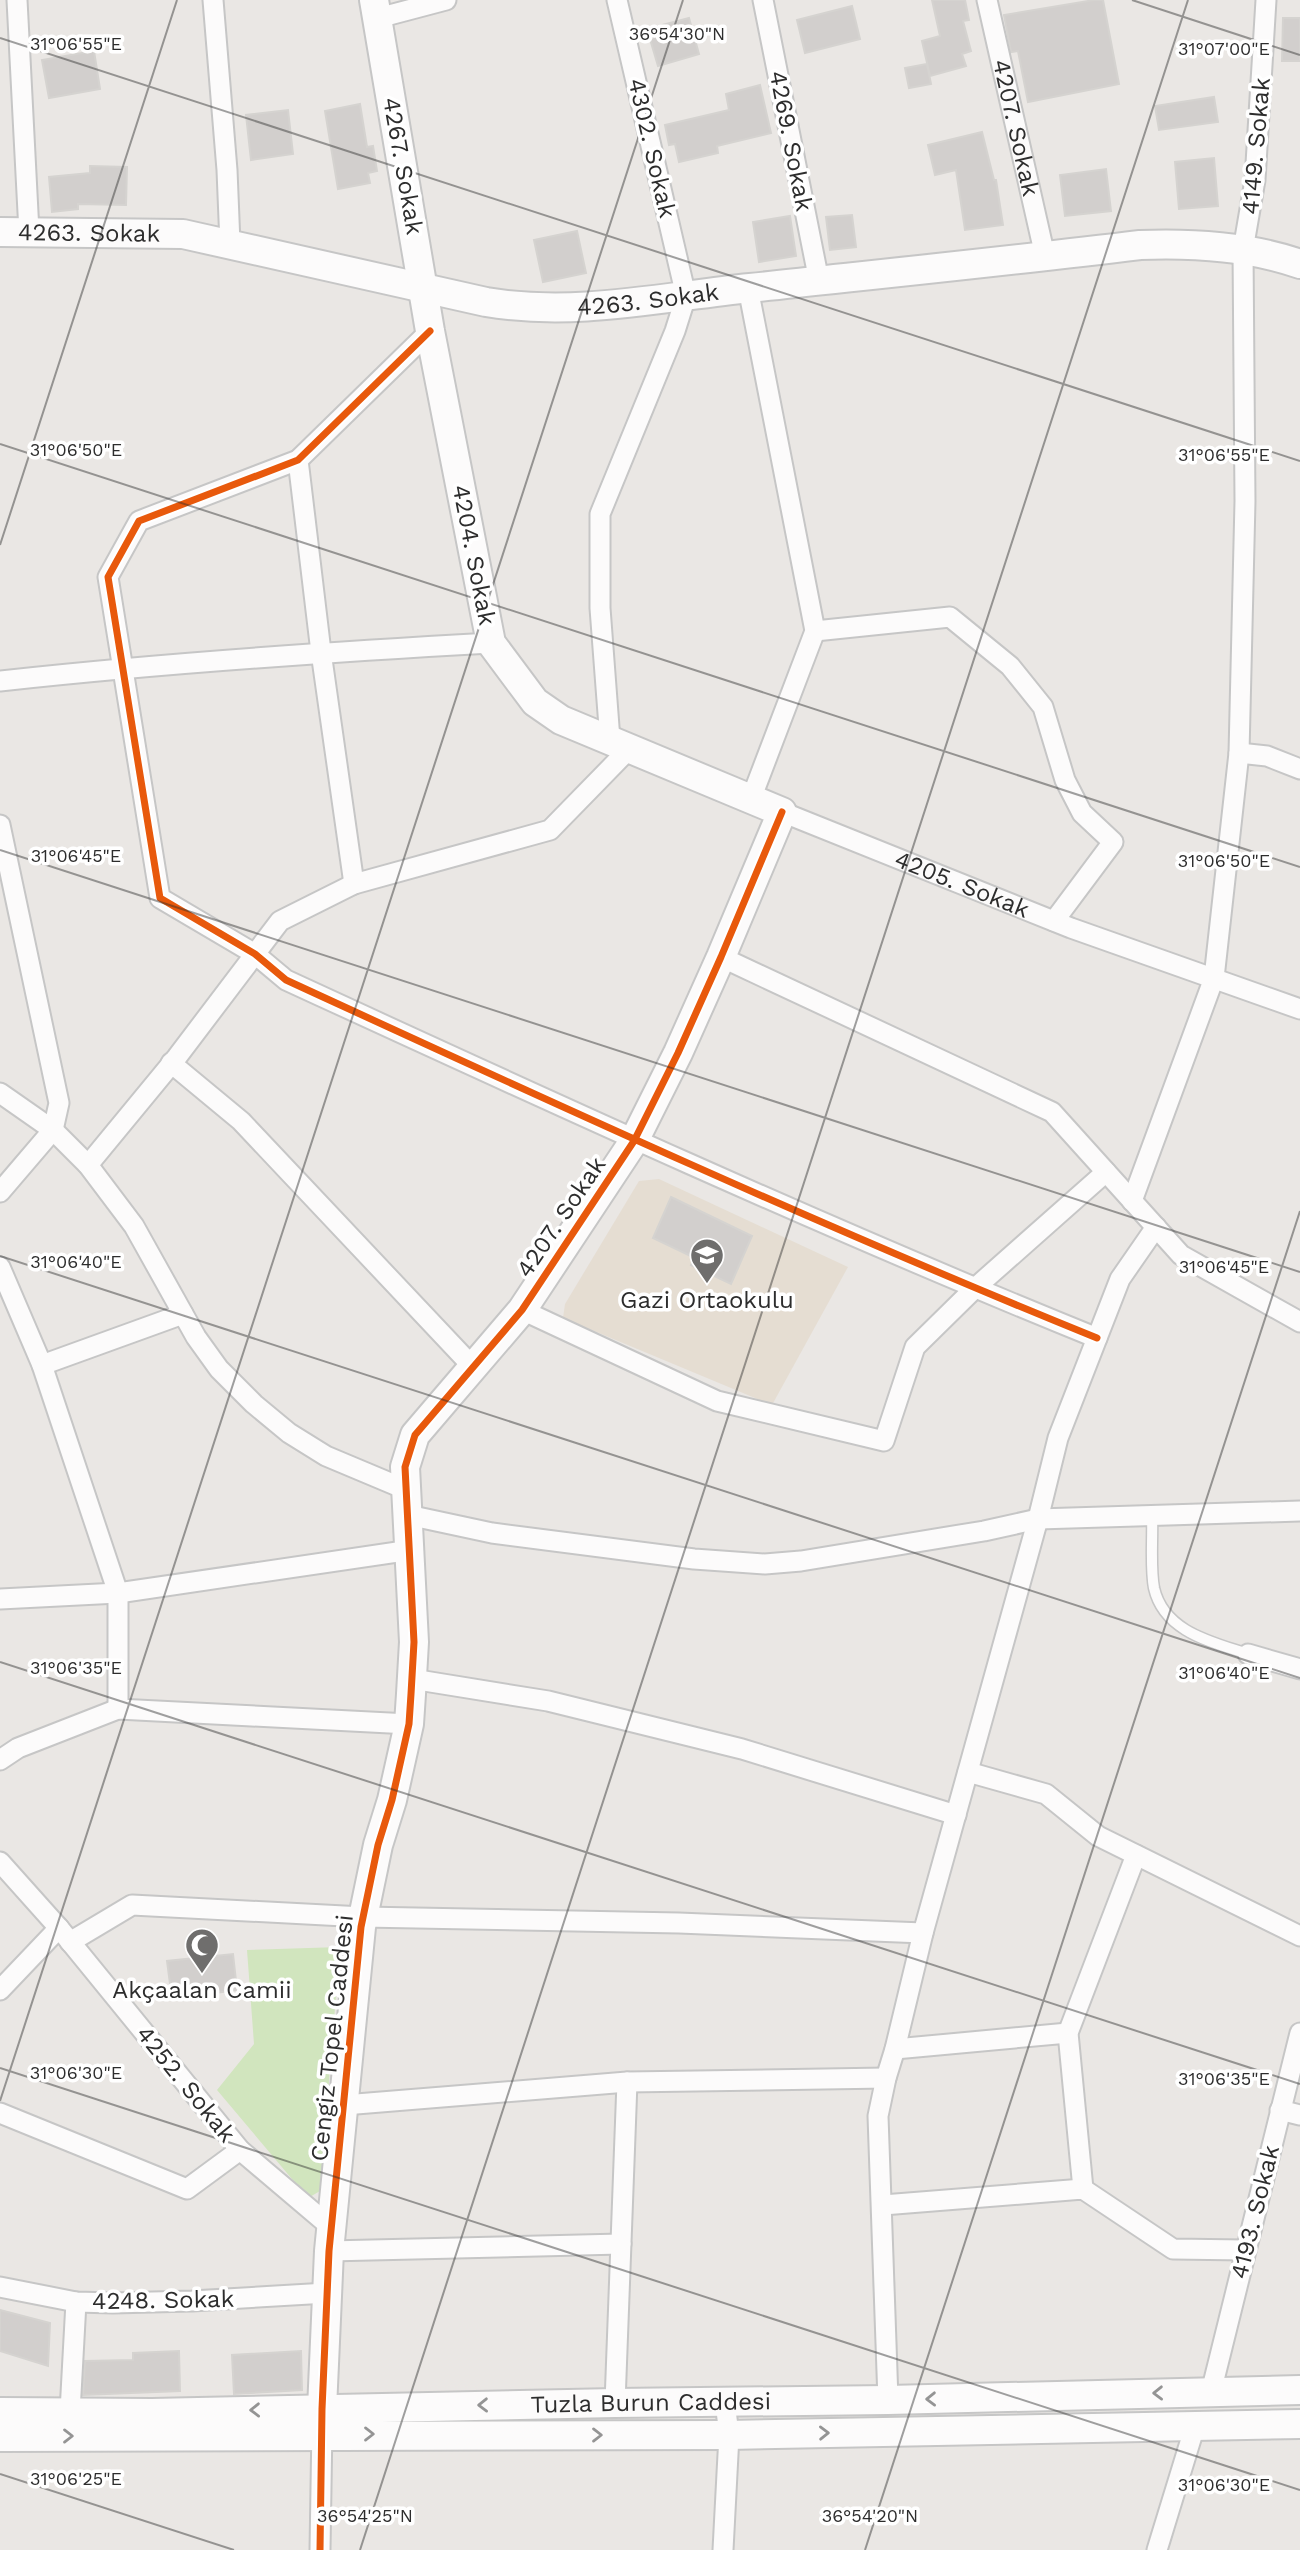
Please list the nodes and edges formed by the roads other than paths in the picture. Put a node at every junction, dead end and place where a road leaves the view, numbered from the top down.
1 (17, 0) edge
2 (213, 0) edge
3 (446, 0) edge
4 (617, 0) edge
5 (763, 0) edge
6 (987, 0) edge
7 (1266, 0) edge
8 (376, 9) edge
9 (0, 232) edge
10 (29, 232) junction
11 (230, 244) junction
12 (1243, 250) junction
13 (1045, 256) junction
14 (1300, 264) edge
15 (820, 281) junction
16 (424, 288) junction
17 (748, 288) junction
18 (686, 296) junction
19 (430, 331) junction
20 (298, 460) junction
21 (815, 631) junction
22 (491, 643) junction
23 (321, 652) junction
24 (122, 668) junction
25 (0, 681) edge
26 (620, 744) junction
27 (1239, 753) junction
28 (1300, 769) edge
29 (751, 799) junction
30 (782, 812) junction
31 (0, 825) edge
32 (354, 884) junction
33 (1054, 921) junction
34 (255, 954) junction
35 (721, 957) junction
36 (1214, 978) junction
37 (1300, 1009) edge
38 (171, 1063) junction
39 (0, 1093) edge
40 (53, 1130) junction
41 (634, 1141) junction
42 (88, 1165) junction
43 (1105, 1172) junction
44 (0, 1192) edge
45 (1132, 1201) junction
46 (1156, 1227) junction
47 (0, 1268) edge
48 (975, 1288) junction
49 (522, 1310) junction
50 (183, 1314) junction
51 (1300, 1322) edge
52 (1097, 1338) junction
53 (43, 1366) junction
54 (473, 1367) junction
55 (407, 1491) junction
56 (1300, 1511) edge
57 (1152, 1516) junction
58 (1038, 1519) junction
59 (411, 1550) junction
60 (118, 1593) junction
61 (0, 1599) edge
62 (1248, 1654) joint
63 (1300, 1670) edge
64 (412, 1679) junction
65 (118, 1709) junction
66 (409, 1724) junction
67 (0, 1760) edge
68 (968, 1772) junction
69 (956, 1815) junction
70 (1136, 1855) junction
71 (0, 1862) edge
72 (363, 1917) junction
73 (923, 1933) junction
74 (65, 1935) junction
75 (1300, 1936) edge
76 (0, 1990) edge
77 (1068, 2033) junction
78 (1300, 2034) edge
79 (895, 2049) junction
80 (886, 2078) junction
81 (626, 2082) junction
82 (344, 2105) junction
83 (1280, 2110) junction
84 (0, 2113) edge
85 (1300, 2115) edge
86 (240, 2150) junction
87 (1083, 2189) junction
88 (883, 2205) junction
89 (331, 2239) junction
90 (621, 2244) junction
91 (1245, 2250) junction
92 (0, 2287) edge
93 (327, 2293) junction
94 (76, 2302) junction
95 (1300, 2390) edge
96 (1211, 2392) junction
97 (888, 2400) junction
98 (725, 2402) junction
99 (615, 2403) junction
100 (0, 2412) edge
101 (70, 2412) junction
102 (322, 2422) junction
103 (1300, 2424) edge
104 (1195, 2426) junction
105 (729, 2435) junction
106 (0, 2437) edge
107 (320, 2550) edge
108 (723, 2550) edge
109 (1157, 2550) edge

1 - 10 street
2 - 11 street
3 - 8 street
4 - 18 street, 4302. Sokak
5 - 15 street, 4269. Sokak
6 - 13 street, 4207. Sokak
7 - 12 street, 4149. Sokak
8 - 16 street, 4267. Sokak
9 - 10 street, 4263. Sokak
10 - 11 street, 4263. Sokak
11 - 16 street, 4263. Sokak
12 - 13 street, 4263. Sokak
12 - 14 street, 4263. Sokak
12 - 27 street, 4149. Sokak
13 - 15 street, 4263. Sokak
15 - 17 street, 4263. Sokak
16 - 18 street, 4263. Sokak
16 - 19 street, 4267. Sokak
17 - 18 street, 4263. Sokak
17 - 21 street
18 - 26 street
19 - 20 street
19 - 22 street, 4204. Sokak
20 - 23 street
20 - 24 street
21 - 29 street
21 - 33 street
22 - 23 street
22 - 26 street, 4204. Sokak
23 - 24 street
23 - 32 street
24 - 25 street
24 - 34 street
26 - 29 street, 4205. Sokak
26 - 32 street
27 - 28 street
27 - 36 street, 4149. Sokak
29 - 30 street, 4205. Sokak
30 - 33 street, 4205. Sokak
30 - 35 street, 4207. Sokak
31 - 40 street
32 - 34 street
33 - 36 street, 4205. Sokak
34 - 38 street
34 - 41 street
35 - 41 street, 4207. Sokak
35 - 43 street
36 - 37 street, 4205. Sokak
36 - 45 street, 4149. Sokak
38 - 42 street
38 - 54 street
39 - 40 street
40 - 42 street
40 - 44 street
41 - 48 street
41 - 49 street, 4207. Sokak
42 - 50 street
43 - 45 street
43 - 48 street
45 - 46 street
46 - 51 street
46 - 52 street
47 - 53 street
48 - 49 street
48 - 52 street
49 - 54 street, 4207. Sokak
50 - 53 street
50 - 55 street
52 - 58 street
53 - 60 street
54 - 55 street, 4207. Sokak
55 - 58 street
55 - 59 street, Cengiz Topel Caddesi
56 - 57 street
57 - 58 street
57 - 62 lane
58 - 68 street
59 - 60 street
59 - 64 street, Cengiz Topel Caddesi
60 - 61 street
60 - 65 street
62 - 63 street
64 - 66 street, Cengiz Topel Caddesi
64 - 69 street
65 - 66 street
65 - 67 street
66 - 72 street, Cengiz Topel Caddesi
68 - 69 street
68 - 70 street
69 - 73 street
70 - 75 street
70 - 77 street
71 - 74 street, 4252. Sokak
72 - 73 street
72 - 74 street
72 - 82 street, Cengiz Topel Caddesi
73 - 79 street
74 - 76 street
74 - 86 street, 4252. Sokak
77 - 79 street
77 - 87 street
78 - 83 street, 4193. Sokak
79 - 80 street
80 - 81 street
80 - 88 street
81 - 82 street
81 - 90 street
82 - 89 street, Cengiz Topel Caddesi
83 - 85 street
83 - 91 street, 4193. Sokak
84 - 86 street
86 - 89 street, 4252. Sokak
87 - 88 street
87 - 91 street
88 - 97 street
89 - 90 street
89 - 93 street, Cengiz Topel Caddesi
90 - 99 street
91 - 96 street, 4193. Sokak
92 - 94 street, 4248. Sokak
93 - 94 street, 4248. Sokak
93 - 102 street, Cengiz Topel Caddesi
94 - 101 street
95 - 96 street, Tuzla Burun Caddesi
96 -> 97 street, Tuzla Burun Caddesi
97 - 98 street, Tuzla Burun Caddesi
98 - 99 street, Tuzla Burun Caddesi
98 - 105 street
99 -> 102 street, Tuzla Burun Caddesi
100 - 101 street, Tuzla Burun Caddesi
102 -> 101 street, Tuzla Burun Caddesi
102 -> 105 street, Tuzla Burun Caddesi
106 -> 102 street, Tuzla Burun Caddesi
102 - 107 street
103 - 104 street, Tuzla Burun Caddesi
105 -> 104 street, Tuzla Burun Caddesi
104 - 109 street
105 - 108 street

